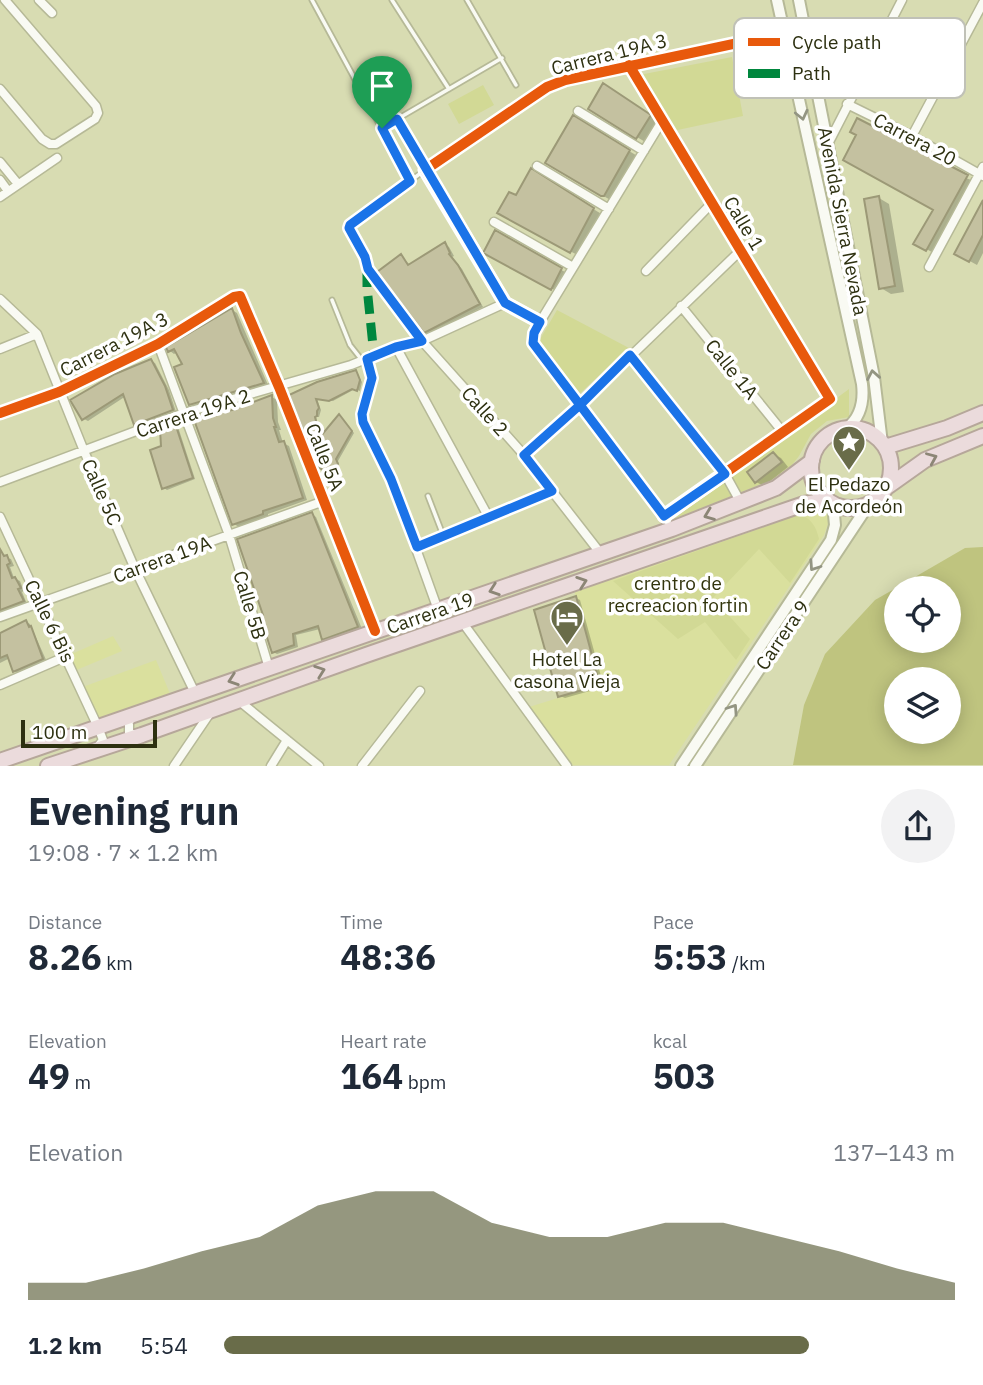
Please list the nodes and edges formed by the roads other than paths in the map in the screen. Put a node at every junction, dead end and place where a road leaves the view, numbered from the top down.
1 (5, 0) edge
2 (39, 0) edge
3 (312, 0) edge
4 (392, 0) edge
5 (467, 0) edge
6 (777, 0) edge
7 (799, 0) edge
8 (902, 0) edge
9 (983, 3) edge
10 (52, 13) dead end
11 (781, 18) edge
12 (803, 18) edge
13 (892, 18) edge
14 (965, 37) edge
15 (734, 43) edge
16 (502, 58) junction
17 (629, 65) junction
18 (516, 85) dead end
19 (449, 89) junction
20 (1, 92) edge
21 (798, 98) edge
22 (819, 98) edge
23 (850, 98) edge
24 (932, 98) edge
25 (847, 104) junction
26 (578, 111) dead end
27 (397, 119) junction
28 (663, 121) junction
29 (382, 128) junction
30 (912, 136) junction
31 (828, 144) junction
32 (644, 151) junction
33 (57, 158) dead end
34 (0, 162) edge
35 (537, 166) dead end
36 (425, 170) junction
37 (982, 172) edge
38 (0, 180) edge
39 (410, 181) junction
40 (18, 184) junction
41 (4, 194) edge
42 (712, 203) junction
43 (608, 209) junction
44 (494, 222) dead end
45 (740, 251) junction
46 (573, 267) junction
47 (929, 267) dead end
48 (368, 269) joint
49 (646, 271) dead end
50 (240, 296) joint
51 (0, 299) edge
52 (331, 300) dead end
53 (505, 303) junction
54 (681, 306) junction
55 (540, 322) junction
56 (37, 334) junction
57 (422, 341) junction
58 (158, 344) junction
59 (396, 347) junction
60 (0, 349) edge
61 (630, 355) junction
62 (365, 360) junction
63 (279, 387) junction
64 (59, 392) junction
65 (580, 405) junction
66 (0, 413) edge
67 (184, 413) junction
68 (983, 413) edge
69 (847, 428) junction
70 (782, 432) junction
71 (983, 436) edge
72 (884, 444) junction
73 (83, 451) junction
74 (524, 455) junction
75 (812, 461) junction
76 (725, 474) junction
77 (0, 482) edge
78 (886, 488) junction
79 (552, 491) junction
80 (428, 496) dead end
81 (324, 501) junction
82 (830, 502) junction
83 (741, 503) junction
84 (869, 504) junction
85 (488, 516) junction
86 (664, 516) junction
87 (0, 517) edge
88 (673, 529) junction
89 (229, 535) junction
90 (443, 536) junction
91 (417, 547) junction
92 (601, 554) junction
93 (135, 569) junction
94 (40, 603) junction
95 (438, 610) junction
96 (0, 617) edge
97 (463, 623) junction
98 (375, 631) junction
99 (67, 656) junction
100 (269, 668) junction
101 (0, 685) edge
102 (420, 691) dead end
103 (195, 693) junction
104 (238, 700) junction
105 (213, 709) junction
106 (133, 715) junction
107 (98, 727) junction
108 (142, 735) junction
109 (287, 740) junction
110 (94, 750) junction
111 (0, 761) edge
112 (48, 765) edge
113 (174, 765) edge
114 (271, 765) edge
115 (320, 765) edge
116 (362, 765) edge
117 (567, 765) edge
118 (681, 765) edge
119 (695, 765) edge

1 - 20 street
2 - 10 street
3 - 29 lane
4 - 19 lane
5 - 16 lane
6 - 11 main road, Avenida Sierra Nevada
7 - 12 main road, Avenida Sierra Nevada
8 - 13 street
9 - 14 street
15 - 17 street, Carrera 19A 3
16 - 18 lane
16 - 19 lane
17 - 28 street, Calle 1
17 - 36 street, Carrera 19A 3
19 - 27 lane
21 -> 69 main road, Avenida Sierra Nevada
22 - 31 main road, Avenida Sierra Nevada
23 - 25 street
24 - 30 street
25 - 30 street, Carrera 20
25 - 31 street
26 - 32 street
27 - 29 lane
27 - 36 lane
28 - 32 street
28 - 42 street, Calle 1
29 - 39 lane
30 - 37 street, Carrera 20
72 -> 31 main road, Avenida Sierra Nevada
32 - 43 street
33 - 40 street
34 - 40 street
35 - 43 street
36 - 39 lane, Carrera 19A 3
36 - 53 street
37 - 47 street
38 - 41 street
39 - 48 lane, Carrera 19A 3
40 - 41 street
42 - 45 street, Calle 1
42 - 49 street
43 - 46 street
44 - 46 street
45 - 54 street
45 - 70 street, Calle 1
46 - 55 street
48 - 57 street, Calle 2
50 - 58 street, Carrera 19A 3
50 - 63 street, Calle 5A
51 - 56 street, Calle 5C
52 - 62 lane
53 - 55 street
53 - 57 street, Carrera 19A 2
54 - 61 street
54 - 70 street, Calle 1A
55 - 65 street
56 - 60 street
56 - 64 street, Calle 5C
57 - 59 street, Carrera 19A 2
57 - 74 street, Calle 2
58 - 64 street, Carrera 19A 3
58 - 67 street, Calle 5B
59 - 62 street, Carrera 19A 2
59 - 85 street
61 - 65 street
61 - 76 street
62 - 63 street, Carrera 19A 2
62 - 91 street
63 - 67 street, Carrera 19A 2
63 - 81 street, Calle 5A
64 - 66 street, Carrera 19A 3
64 - 73 street, Calle 5C
65 - 74 street
65 - 86 street
67 - 73 street, Carrera 19A 2
67 - 89 street, Calle 5B
68 - 72 highway
69 - 72 highway
69 - 75 highway
70 - 76 street
78 -> 71 highway
72 - 78 highway
73 - 77 street, Carrera 19A 2
73 - 93 street, Calle 5C
74 - 79 street, Calle 2
75 - 82 highway
75 - 83 highway, Carrera 19
76 - 83 street
76 - 86 street
78 - 84 highway
79 - 85 street
79 - 92 street, Calle 2
80 - 90 lane
81 - 89 street, Carrera 19A
81 - 98 street, Calle 5A
82 - 84 highway
97 -> 82 highway, Carrera 19
82 -> 118 main road, Carrera 9
83 -> 88 highway, Carrera 19
119 -> 84 main road, Carrera 9
85 - 90 street
86 - 88 street
87 - 94 street, Calle 6 Bis
88 - 92 highway, Carrera 19
89 - 93 street, Carrera 19A
89 - 100 street, Calle 5B
90 - 91 street
91 - 95 street
92 -> 95 highway, Carrera 19
93 - 94 street, Carrera 19A
93 - 103 street, Calle 5C
94 - 96 street, Carrera 19A
94 - 99 street, Calle 6 Bis
95 - 98 highway, Carrera 19
104 -> 97 highway, Carrera 19
97 - 117 street
98 - 100 highway, Carrera 19
99 - 101 street
99 - 107 street, Calle 6 Bis
100 -> 103 highway, Carrera 19
102 - 116 street
103 - 106 highway, Carrera 19
104 - 105 highway, Carrera 19
104 - 109 street
105 - 108 highway, Carrera 19
105 - 113 street
106 - 107 highway, Carrera 19
106 - 108 street
107 - 110 street
107 - 111 highway, Carrera 19
108 - 110 highway, Carrera 19
109 - 114 street
109 - 115 street
110 - 112 highway, Carrera 19

